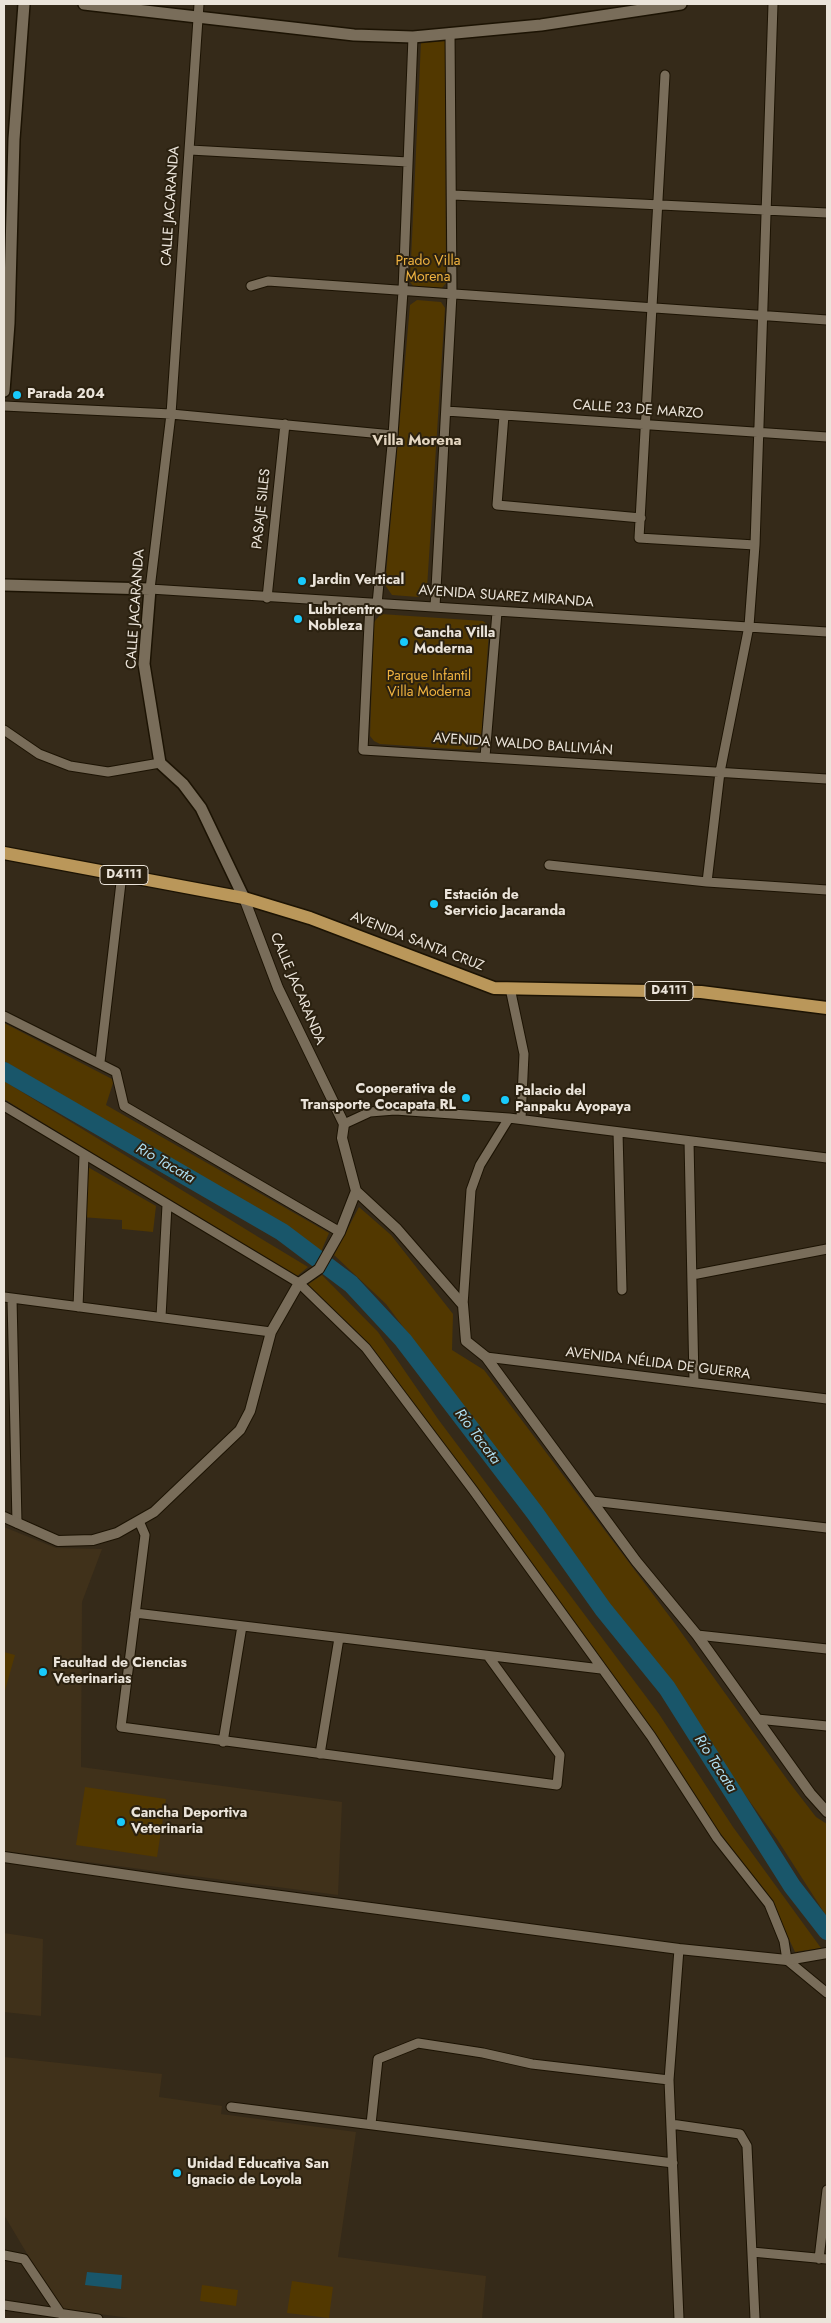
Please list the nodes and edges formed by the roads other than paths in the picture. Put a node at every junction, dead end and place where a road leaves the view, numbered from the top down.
1 (24, 4) edge
2 (84, 4) edge
3 (199, 4) edge
4 (681, 4) edge
5 (773, 4) edge
6 (198, 17) junction
7 (450, 33) junction
8 (413, 37) junction
9 (665, 75) dead end
10 (9, 139) edge
11 (190, 150) junction
12 (408, 162) junction
13 (453, 195) junction
14 (657, 204) junction
15 (766, 210) junction
16 (827, 213) edge
17 (251, 286) dead end
18 (402, 291) junction
19 (452, 294) junction
20 (652, 308) junction
21 (764, 317) junction
22 (827, 320) edge
23 (6, 322) edge
24 (4, 391) edge
25 (4, 406) edge
26 (446, 412) junction
27 (171, 414) junction
28 (504, 415) junction
29 (645, 423) junction
30 (285, 424) junction
31 (760, 433) junction
32 (393, 435) junction
33 (827, 437) edge
34 (641, 518) junction
35 (756, 546) junction
36 (4, 585) edge
37 (150, 589) junction
38 (267, 598) junction
39 (373, 604) junction
40 (435, 607) junction
41 (498, 612) junction
42 (749, 626) junction
43 (827, 632) edge
44 (4, 730) edge
45 (485, 756) junction
46 (160, 763) junction
47 (720, 772) junction
48 (827, 779) edge
49 (4, 853) edge
50 (548, 865) dead end
51 (122, 874) junction
52 (707, 882) junction
53 (827, 890) edge
54 (244, 898) junction
55 (510, 988) junction
56 (827, 1008) edge
57 (4, 1016) edge
58 (100, 1062) junction
59 (4, 1106) edge
60 (509, 1118) junction
61 (521, 1119) junction
62 (344, 1124) junction
63 (618, 1132) junction
64 (689, 1141) junction
65 (84, 1154) junction
66 (827, 1158) edge
67 (356, 1192) junction
68 (167, 1204) junction
69 (340, 1232) junction
70 (827, 1249) edge
71 (692, 1275) junction
72 (299, 1283) junction
73 (622, 1290) dead end
74 (8, 1298) edge
75 (463, 1305) junction
76 (78, 1307) junction
77 (161, 1317) junction
78 (271, 1332) junction
79 (486, 1357) junction
80 (694, 1382) junction
81 (827, 1399) edge
82 (592, 1501) junction
83 (4, 1518) edge
84 (139, 1521) junction
85 (18, 1523) junction
86 (827, 1528) edge
87 (135, 1613) junction
88 (242, 1626) junction
89 (698, 1635) junction
90 (339, 1638) junction
91 (827, 1649) edge
92 (488, 1656) junction
93 (600, 1669) junction
94 (757, 1719) junction
95 (827, 1726) edge
96 (223, 1742) junction
97 (320, 1754) junction
98 (827, 1812) edge
99 (4, 1856) edge
100 (679, 1949) junction
101 (827, 1953) edge
102 (787, 1960) junction
103 (827, 1993) edge
104 (669, 2080) junction
105 (231, 2107) dead end
106 (371, 2124) junction
107 (671, 2124) junction
108 (673, 2163) junction
109 (827, 2190) edge
110 (752, 2252) junction
111 (4, 2255) edge
112 (823, 2259) edge
113 (4, 2305) edge
114 (60, 2314) junction
115 (98, 2319) edge
116 (679, 2319) edge
117 (756, 2319) edge

1 - 10 main road
2 - 6 main road
3 - 6 street, CALLE JACARANDA
4 - 7 main road
5 - 15 street
6 - 8 main road
6 - 11 street, CALLE JACARANDA
7 - 8 main road
7 - 13 street
8 - 12 street
9 - 14 street
10 - 23 main road
11 - 12 street
11 - 27 street, CALLE JACARANDA
12 - 18 street
13 - 14 street
13 - 19 street
14 - 15 street
14 - 20 street
15 - 16 street
15 - 21 street
17 - 18 street
18 - 19 street
18 - 32 street
19 - 20 street
19 - 26 street
20 - 21 street
20 - 29 street
21 - 22 street
21 - 31 street
23 - 24 main road
25 - 27 street
26 - 28 street, CALLE 23 DE MARZO
26 - 40 street
27 - 30 street
27 - 37 street, CALLE JACARANDA
28 - 29 street, CALLE 23 DE MARZO
28 - 34 street
29 - 31 street, CALLE 23 DE MARZO
29 - 34 street
30 - 32 street
30 - 38 street, PASAJE SILES
31 - 33 street, CALLE 23 DE MARZO
31 - 35 street
32 - 39 street
34 - 35 street
35 - 42 street
36 - 37 main road, AVENIDA SUAREZ MIRANDA
37 - 38 street, AVENIDA SUAREZ MIRANDA
37 - 46 main road, CALLE JACARANDA
38 - 39 street, AVENIDA SUAREZ MIRANDA
39 - 40 street, AVENIDA SUAREZ MIRANDA
39 - 45 street, AVENIDA WALDO BALLIVIÁN
40 - 41 street, AVENIDA SUAREZ MIRANDA
41 - 42 street, AVENIDA SUAREZ MIRANDA
41 - 45 street
42 - 43 street, AVENIDA SUAREZ MIRANDA
42 - 47 street
44 - 46 street
45 - 47 street, AVENIDA WALDO BALLIVIÁN
46 - 54 main road, CALLE JACARANDA
47 - 48 street, AVENIDA WALDO BALLIVIÁN
47 - 52 street
49 - 51 main road, AVENIDA SANTA CRUZ / D4111
50 - 52 street
51 - 54 main road, AVENIDA SANTA CRUZ / D4111
51 - 58 street
52 - 53 street
54 - 55 main road, AVENIDA SANTA CRUZ / D4111
54 - 62 street, CALLE JACARANDA
55 - 56 main road, AVENIDA SANTA CRUZ / D4111
55 - 61 street
57 - 58 street
58 - 69 street
59 - 65 street
60 - 61 street
60 - 62 street
60 - 75 street
61 - 63 street
62 - 67 street, CALLE JACARANDA
63 - 64 street
63 - 73 street
64 - 66 street
64 - 71 street
65 - 68 street
65 - 76 street
67 - 69 street
67 - 75 street
68 - 72 street
68 - 77 street
69 - 72 street
70 - 71 street
71 - 80 street
72 - 78 street
72 - 93 street
74 - 76 street
74 - 85 street
75 - 79 street
76 - 77 street
77 - 78 street
78 - 84 street
79 - 80 street, AVENIDA NÉLIDA DE GUERRA
79 - 82 street
80 - 81 street, AVENIDA NÉLIDA DE GUERRA
82 - 86 street
82 - 89 street
83 - 85 street
84 - 85 street
84 - 87 street
87 - 88 street
87 - 96 street
88 - 90 street
88 - 96 street
89 - 91 street
89 - 94 street
90 - 92 street
90 - 97 street
92 - 93 street
92 - 97 street
93 - 102 street
94 - 95 street
94 - 98 street
96 - 97 street
99 - 100 street
100 - 102 street
100 - 104 street
101 - 102 street
102 - 103 street
104 - 106 street
104 - 107 street
105 - 106 street
106 - 108 street
107 - 108 street
107 - 110 street
108 - 116 street
109 - 112 street
110 - 112 street
110 - 117 street
111 - 114 street
113 - 114 street
114 - 115 street

